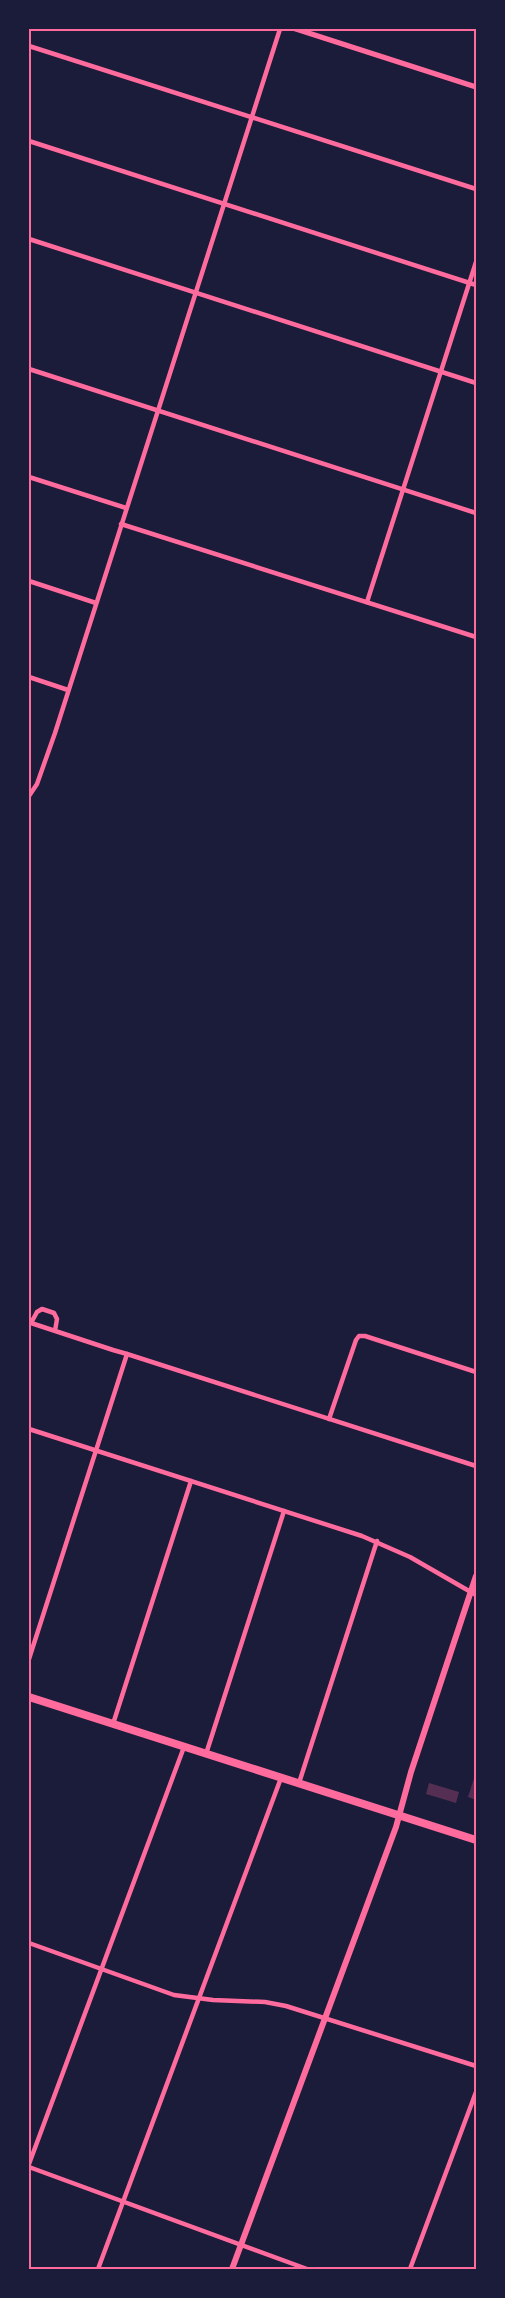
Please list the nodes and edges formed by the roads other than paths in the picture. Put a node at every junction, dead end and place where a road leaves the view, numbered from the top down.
1 (280, 29) edge
2 (296, 29) edge
3 (29, 46) edge
4 (476, 87) edge
5 (252, 117) junction
6 (29, 141) edge
7 (476, 189) edge
8 (223, 204) junction
9 (29, 240) edge
10 (476, 262) edge
11 (470, 283) junction
12 (476, 285) edge
13 (195, 293) junction
14 (29, 369) edge
15 (441, 372) junction
16 (476, 383) edge
17 (158, 410) junction
18 (29, 477) edge
19 (404, 489) junction
20 (126, 508) junction
21 (476, 512) edge
22 (121, 524) junction
23 (29, 581) edge
24 (367, 602) junction
25 (96, 603) junction
26 (476, 637) edge
27 (29, 677) edge
28 (68, 690) junction
29 (29, 796) edge
30 (55, 1331) junction
31 (126, 1354) junction
32 (476, 1372) edge
33 (329, 1419) junction
34 (29, 1429) edge
35 (96, 1451) junction
36 (476, 1466) edge
37 (191, 1481) junction
38 (284, 1511) junction
39 (377, 1541) junction
40 (476, 1576) edge
41 (474, 1593) edge
42 (29, 1659) edge
43 (29, 1697) edge
44 (113, 1724) junction
45 (184, 1747) junction
46 (206, 1754) junction
47 (281, 1778) junction
48 (299, 1783) junction
49 (399, 1816) junction
50 (476, 1840) edge
51 (29, 1943) edge
52 (101, 1970) junction
53 (199, 1999) junction
54 (326, 2018) junction
55 (476, 2066) edge
56 (476, 2092) edge
57 (29, 2166) edge
58 (123, 2202) junction
59 (241, 2246) junction
60 (98, 2269) edge
61 (232, 2269) edge
62 (307, 2269) edge
63 (410, 2269) edge

1 - 5 street
2 - 4 street
3 - 5 street
5 - 7 street
5 - 8 street
6 - 8 street
8 - 11 street
8 - 13 street
9 - 13 street
10 - 11 street
11 - 12 street
11 - 15 street
13 - 15 street
13 - 17 street
14 - 17 street
15 - 16 street
15 - 19 street
17 - 19 street
17 - 20 street
18 - 20 street
19 - 21 street
19 - 24 street
20 - 22 street
22 - 24 street
22 - 25 street
23 - 25 street
24 - 26 street
25 - 28 street
27 - 28 street
28 - 29 street
30 - 30 street
30 - 31 street
31 - 33 street
31 - 35 street
32 - 33 street
33 - 36 street
34 - 35 street
35 - 37 street
35 - 42 street
37 - 38 street
37 - 44 street
38 - 39 street
38 - 46 street
39 - 41 street
39 - 48 street
40 - 41 main road
41 - 49 main road
43 - 44 main road
44 - 45 main road
45 - 46 main road
45 - 52 street
46 - 47 main road
47 - 48 main road
47 - 53 street
48 - 49 main road
49 - 50 main road
49 - 54 main road
51 - 52 street
52 - 53 street
52 - 57 street
53 - 54 street
53 - 58 street
54 - 55 street
54 - 59 main road
56 - 63 street
57 - 58 street
58 - 59 street
58 - 60 street
59 - 61 main road
59 - 62 street

